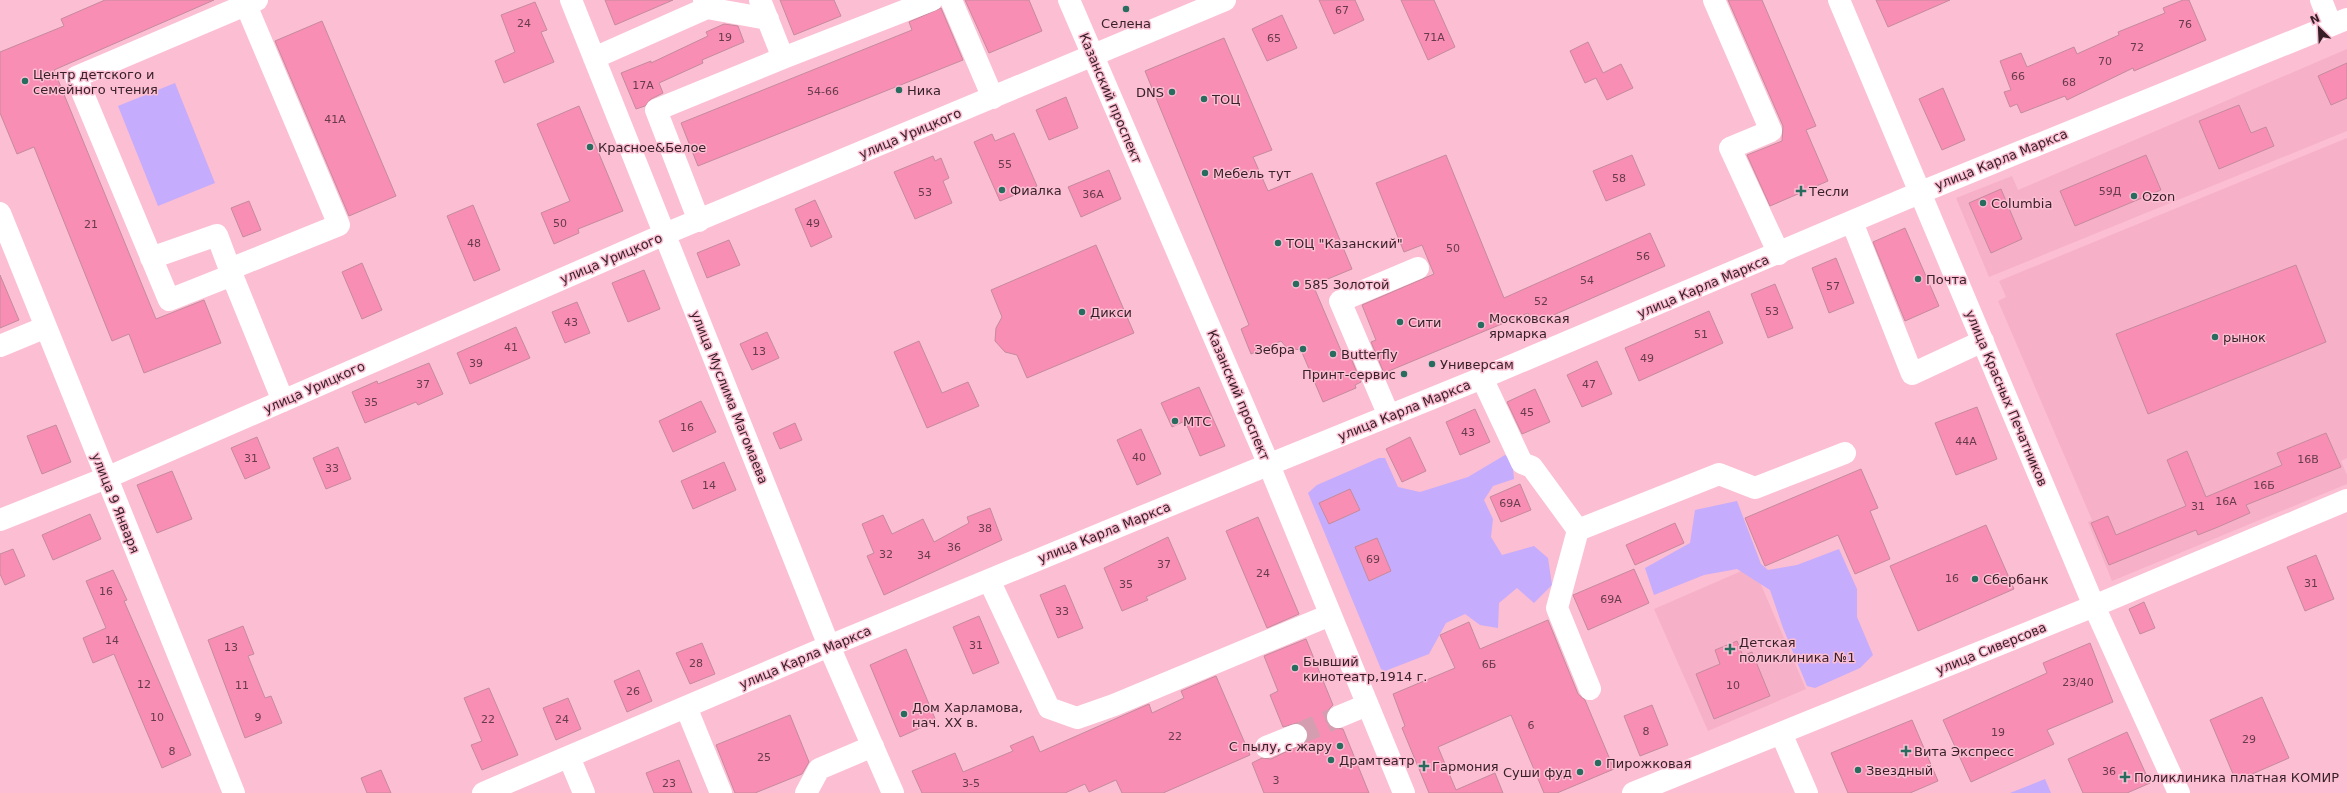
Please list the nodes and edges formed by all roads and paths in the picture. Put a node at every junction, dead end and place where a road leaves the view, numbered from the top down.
1 (571, 0) edge
2 (932, 0) edge
3 (951, 0) edge
4 (1069, 0) edge
5 (1225, 0) edge
6 (1714, 0) edge
7 (1838, 0) edge
8 (2321, 0) edge
9 (251, 2) edge
10 (705, 4) edge
11 (1203, 4) edge
12 (764, 10) edge
13 (2339, 22) edge
14 (1092, 55) junction
15 (594, 58) junction
16 (783, 58) junction
17 (993, 98) junction
18 (1919, 193) junction
19 (0, 213) edge
20 (699, 221) junction
21 (1852, 222) junction
22 (665, 234) junction
23 (7, 249) edge
24 (1779, 254) junction
25 (151, 258) junction
26 (1418, 268) dead end
27 (231, 272) junction
28 (46, 327) junction
29 (1983, 341) junction
30 (0, 346) edge
31 (1482, 378) junction
32 (283, 401) junction
33 (1389, 416) junction
34 (1845, 453) dead end
35 (1269, 464) junction
36 (106, 478) junction
37 (2347, 500) edge
38 (0, 520) edge
39 (1578, 530) junction
40 (989, 580) junction
41 (2094, 606) junction
42 (1330, 615) junction
43 (829, 646) junction
44 (1590, 689) dead end
45 (1367, 705) junction
46 (686, 707) junction
47 (1338, 717) tunnel mouth
48 (1781, 733) junction
49 (1296, 734) tunnel mouth
50 (873, 746) junction
51 (1266, 747) dead end
52 (569, 757) junction
53 (234, 793) edge
54 (483, 793) edge
55 (584, 793) edge
56 (721, 793) edge
57 (806, 793) edge
58 (893, 793) edge
59 (1404, 793) edge
60 (1633, 793) edge
61 (1807, 793) edge
62 (2180, 793) edge

1 - 15 street, улица Муслима Магомаева
2 - 16 street
3 - 17 street
4 - 14 street, Казанский проспект
5 - 11 street, улица Урицкого
6 - 24 street
7 - 18 street, улица Красных Печатников
8 - 13 street
9 - 25 street
9 - 27 street
10 - 12 street
10 - 15 street
11 - 14 street, улица Урицкого
12 - 16 street
13 - 18 street, улица Карла Маркса
14 - 17 street, улица Урицкого
14 - 35 street, Казанский проспект
15 - 22 street, улица Муслима Магомаева
16 - 20 street
17 - 20 street, улица Урицкого
18 - 21 street, улица Карла Маркса
18 - 29 street, улица Красных Печатников
19 - 23 street, улица 9 Января
20 - 22 street, улица Урицкого
21 - 24 street, улица Карла Маркса
21 - 29 street
22 - 32 street, улица Урицкого
22 - 43 street, улица Муслима Магомаева
23 - 28 street, улица 9 Января
24 - 31 street, улица Карла Маркса
25 - 27 street
25 - 27 street
26 - 33 street
27 - 32 street
28 - 30 street
28 - 36 street, улица 9 Января
29 - 41 street, улица Красных Печатников
31 - 33 street, улица Карла Маркса
31 - 39 street
32 - 36 street, улица Урицкого
33 - 35 street, улица Карла Маркса
34 - 39 street
35 - 40 street, улица Карла Маркса
35 - 42 street, Казанский проспект
36 - 38 street, улица Урицкого
36 - 53 street, улица 9 Января
37 - 41 street, улица Сиверсова
39 - 44 street
40 - 42 street
40 - 43 street, улица Карла Маркса
41 - 48 street, улица Сиверсова
41 - 62 street, улица Красных Печатников
42 - 45 street, Казанский проспект
43 - 46 street, улица Карла Маркса
43 - 50 street, улица Муслима Магомаева
45 - 47 street
45 - 59 street, Казанский проспект
46 - 52 street, улица Карла Маркса
46 - 56 street
48 - 60 street, улица Сиверсова
48 - 61 street
49 - 51 street
50 - 57 street
50 - 58 street, улица Муслима Магомаева
52 - 54 street, улица Карла Маркса
52 - 55 street

